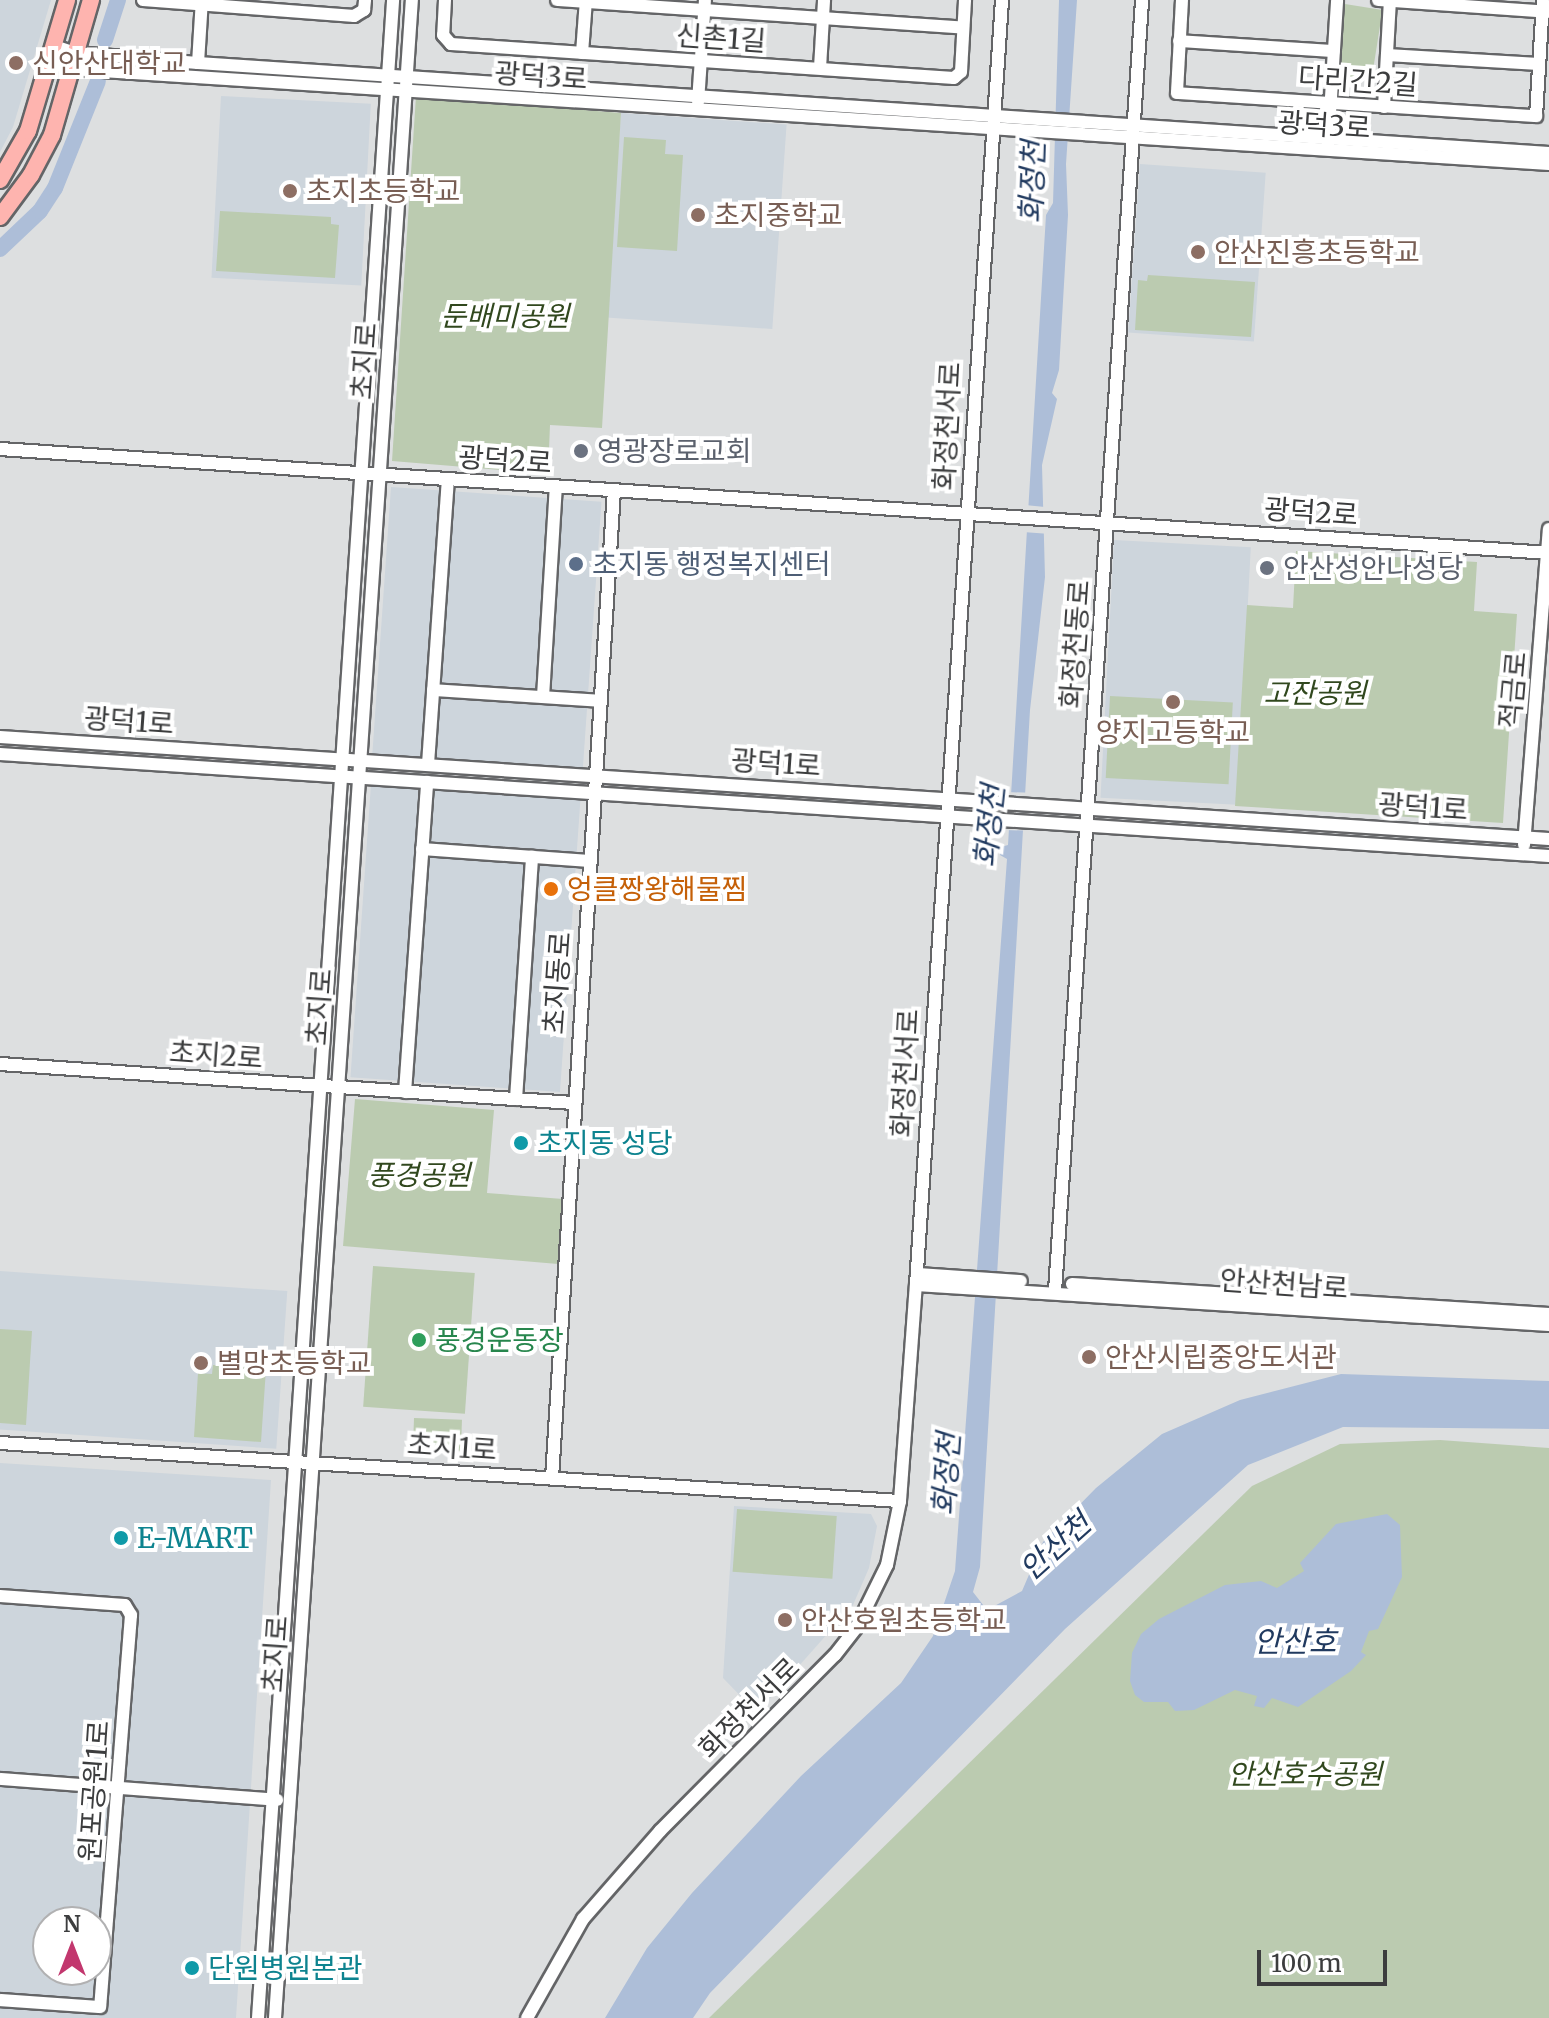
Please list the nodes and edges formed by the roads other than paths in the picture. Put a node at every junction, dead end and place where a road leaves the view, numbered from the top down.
1 (67, 0) edge
2 (91, 0) edge
3 (143, 0) edge
4 (365, 0) edge
5 (393, 0) edge
6 (412, 0) edge
7 (445, 0) edge
8 (557, 0) edge
9 (824, 0) edge
10 (965, 0) edge
11 (1002, 0) edge
12 (1142, 0) edge
13 (1182, 0) edge
14 (1337, 0) edge
15 (1378, 0) edge
16 (1390, 0) edge
17 (586, 1) edge
18 (202, 2) edge
19 (1442, 2) edge
20 (1492, 4) edge
21 (704, 5) edge
22 (1545, 8) edge
23 (823, 18) junction
24 (963, 28) junction
25 (1179, 41) junction
26 (54, 46) junction
27 (1334, 51) junction
28 (582, 53) junction
29 (1387, 55) junction
30 (701, 60) junction
31 (74, 61) junction
32 (48, 62) junction
33 (198, 63) junction
34 (1539, 64) junction
35 (820, 68) junction
36 (387, 75) junction
37 (406, 77) junction
38 (386, 90) junction
39 (405, 92) junction
40 (698, 103) junction
41 (1330, 103) junction
42 (1384, 107) junction
43 (994, 122) junction
44 (1133, 130) junction
45 (1328, 144) junction
46 (1549, 153) edge
47 (1549, 164) edge
48 (0, 180) edge
49 (0, 217) edge
50 (0, 449) edge
51 (363, 474) junction
52 (380, 475) junction
53 (448, 480) junction
54 (556, 487) junction
55 (614, 491) junction
56 (966, 515) junction
57 (1107, 522) junction
58 (1549, 529) edge
59 (1548, 553) edge
60 (433, 690) junction
61 (543, 697) junction
62 (601, 701) junction
63 (0, 737) edge
64 (0, 754) edge
65 (342, 759) junction
66 (360, 760) junction
67 (428, 764) junction
68 (595, 775) junction
69 (341, 776) junction
70 (359, 777) junction
71 (427, 782) junction
72 (594, 792) junction
73 (947, 798) junction
74 (1088, 808) junction
75 (946, 815) junction
76 (1086, 825) junction
77 (1525, 838) junction
78 (1549, 839) edge
79 (422, 849) junction
80 (1524, 854) junction
81 (1549, 856) edge
82 (532, 857) junction
83 (590, 861) junction
84 (0, 1064) edge
85 (321, 1086) junction
86 (338, 1087) junction
87 (405, 1092) junction
88 (516, 1099) junction
89 (573, 1103) junction
90 (917, 1279) junction
91 (1055, 1287) junction
92 (1549, 1314) edge
93 (1549, 1325) edge
94 (0, 1443) edge
95 (295, 1461) junction
96 (313, 1462) junction
97 (552, 1478) junction
98 (900, 1501) junction
99 (0, 1596) edge
100 (0, 1779) edge
101 (118, 1789) junction
102 (272, 1799) junction
103 (289, 1800) junction
104 (0, 2000) edge
105 (258, 2018) edge
106 (275, 2018) edge
107 (527, 2018) edge

1 - 26 main road
2 - 31 main road
3 - 18 street
4 - 18 street
5 - 36 street, 초지로
6 - 37 street, 초지로
7 - 28 street, 신촌1길
8 - 17 street
9 - 23 street
10 - 24 street, 신촌1길
11 - 43 street, 화정천서로
12 - 44 street, 화정천동로
13 - 25 street, 다리간2길
14 - 27 street
15 - 16 street
16 - 19 street
16 - 29 street
17 - 21 street
17 - 28 street
18 - 33 street
19 - 20 street
20 - 22 street
21 - 23 street
21 - 30 street
22 - 34 street, 다리간2길
23 - 24 street
23 - 35 street
24 - 35 street, 신촌1길
25 - 27 street, 다리간2길
25 - 41 street, 다리간2길
26 - 31 street, 광덕3로
26 - 32 main road
27 - 41 street
28 - 30 street, 신촌1길
29 - 34 street, 다리간2길
29 - 42 street
30 - 35 street, 신촌1길
30 - 40 street
31 - 32 street, 광덕3로
31 - 33 street, 광덕3로
31 - 38 street, 광덕3로
31 - 49 main road
32 - 48 main road
33 - 36 street, 광덕3로
34 - 42 street, 다리간2길
36 - 37 street, 광덕3로
36 - 38 street, 초지로
37 - 39 street, 초지로
37 - 40 street, 광덕3로
38 - 39 street, 광덕3로
38 - 51 street, 초지로
39 - 40 street, 광덕3로
39 - 52 street, 초지로
40 - 43 street, 광덕3로
41 - 42 street, 다리간2길
41 - 45 street
43 - 44 street, 광덕3로
43 - 56 street, 화정천서로
44 - 45 street, 광덕3로
44 - 57 street, 화정천동로
45 - 46 street, 광덕3로
45 - 47 street, 광덕3로
50 - 51 street, 광덕2로
51 - 52 street, 광덕2로
51 - 65 street, 초지로
52 - 53 street, 광덕2로
52 - 66 street, 초지로
53 - 54 street, 광덕2로
53 - 60 street
54 - 55 street, 광덕2로
54 - 61 street
55 - 56 street, 광덕2로
55 - 62 street, 초지동로
56 - 57 street, 광덕2로
56 - 73 street, 화정천서로
57 - 59 street, 광덕2로
57 - 74 street, 화정천동로
58 - 59 street, 적금로
59 - 77 street, 적금로
60 - 61 street
60 - 67 street
61 - 62 street
62 - 68 street, 초지동로
63 - 65 street, 광덕1로
64 - 69 street, 광덕1로
65 - 66 street, 광덕1로
65 - 69 street, 초지로
66 - 67 street, 광덕1로
66 - 70 street, 초지로
67 - 68 street, 광덕1로
68 - 72 street, 초지동로
68 - 73 street, 광덕1로
69 - 70 street, 광덕1로
69 - 85 street, 초지로
70 - 71 street, 광덕1로
70 - 86 street, 초지로
71 - 72 street, 광덕1로
71 - 79 street
72 - 75 street, 광덕1로
72 - 83 street, 초지동로
73 - 74 street, 광덕1로
73 - 75 street, 화정천서로
74 - 76 street, 화정천동로
74 - 77 street, 광덕1로
75 - 76 street, 광덕1로
75 - 90 street, 화정천서로
76 - 80 street, 광덕1로
76 - 91 street, 화정천동로
77 - 78 street, 광덕1로
77 - 80 street, 적금로
79 - 82 street
79 - 87 street
80 - 81 street, 광덕1로
82 - 83 street
82 - 88 street
83 - 89 street, 초지동로
84 - 85 street, 초지2로
85 - 86 street, 초지2로
85 - 95 street, 초지로
86 - 87 street, 초지2로
86 - 96 street, 초지로
87 - 88 street, 초지2로
88 - 89 street, 초지2로
89 - 97 street, 초지동로
90 - 91 street, 안산천남로
90 - 98 street, 화정천서로
91 - 92 street, 안산천남로
91 - 93 street, 안산천남로
94 - 95 street, 초지1로
95 - 96 street, 초지1로
95 - 102 street, 초지로
96 - 97 street, 초지1로
96 - 103 street, 초지로
97 - 98 street, 초지1로
98 - 107 street, 화정천서로
99 - 101 street, 원포공원1로
100 - 101 street
101 - 102 street
101 - 104 street, 원포공원1로
102 - 103 street
102 - 105 street, 초지로
103 - 106 street, 초지로

